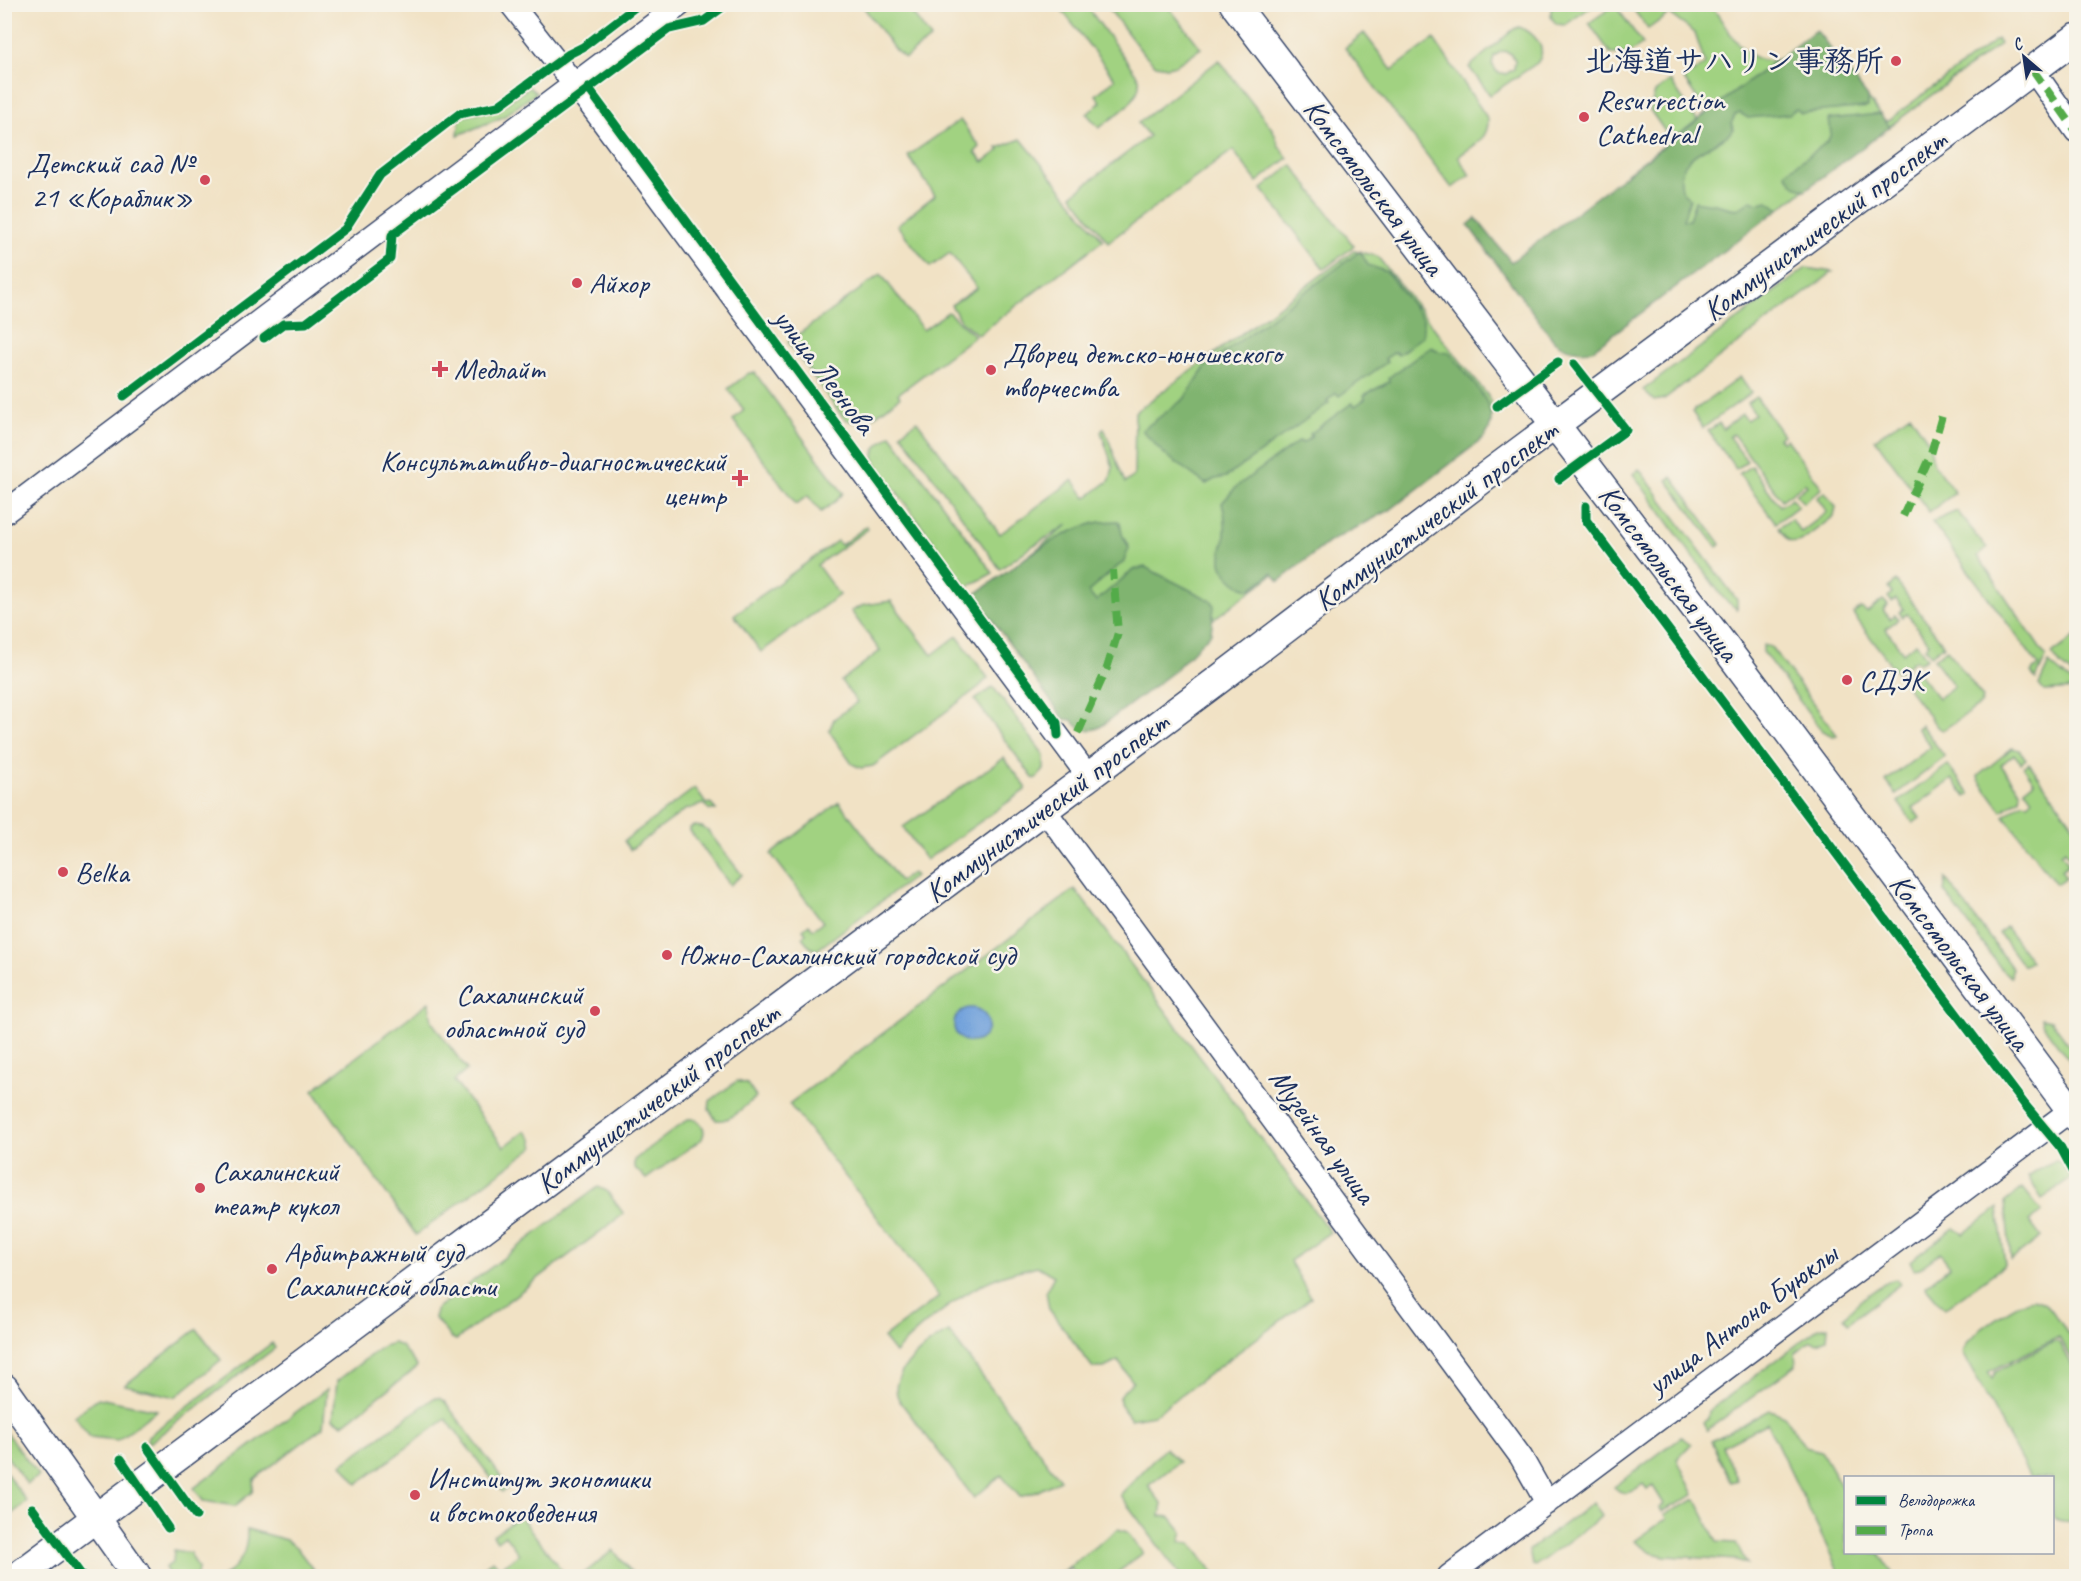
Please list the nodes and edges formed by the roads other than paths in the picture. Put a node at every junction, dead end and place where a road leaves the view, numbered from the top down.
1 (511, 4) edge
2 (681, 4) edge
3 (1234, 4) edge
4 (2076, 38) edge
5 (2033, 70) junction
6 (574, 85) junction
7 (2076, 131) edge
8 (1555, 425) junction
9 (4, 513) edge
10 (1088, 776) junction
11 (1044, 809) junction
12 (2074, 1114) edge
13 (4, 1388) edge
14 (1547, 1503) junction
15 (96, 1518) junction
16 (18, 1576) edge
17 (137, 1576) edge
18 (1449, 1576) edge

1 - 6 street, улица Леонова
2 - 6 street
3 - 8 main road, Комсомольская улица
4 - 5 main road, Коммунистический проспект
5 - 7 street
5 - 8 main road, Коммунистический проспект
6 - 9 street
6 - 10 street, улица Леонова
8 - 10 main road, Коммунистический проспект
8 - 12 main road, Комсомольская улица
10 - 11 main road, Коммунистический проспект
11 - 14 street, Музейная улица
11 - 15 main road, Коммунистический проспект
12 - 14 street, улица Антона Буюклы
13 - 15 main road
14 - 18 street, улица Антона Буюклы
15 - 16 main road, Коммунистический проспект
15 - 17 main road

